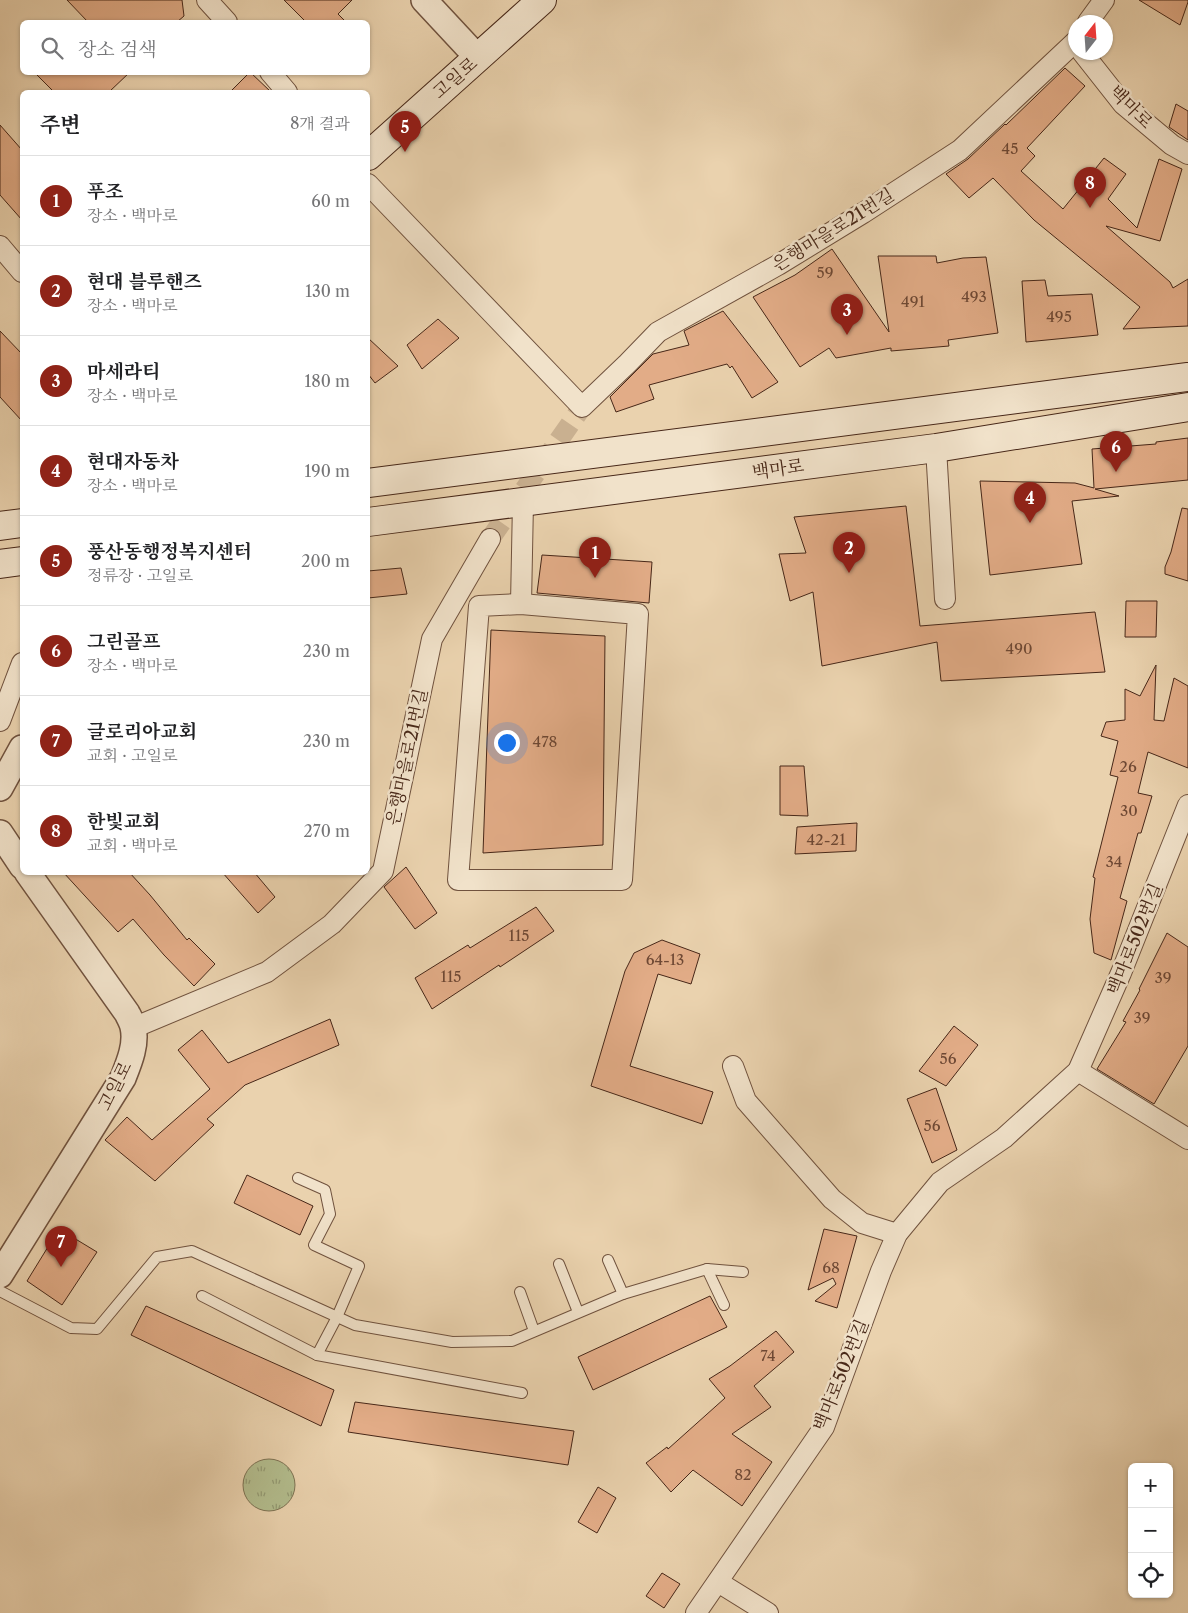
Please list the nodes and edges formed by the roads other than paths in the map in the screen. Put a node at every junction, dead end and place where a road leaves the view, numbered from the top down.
1 (207, 0) edge
2 (424, 0) edge
3 (542, 0) edge
4 (1104, 0) edge
5 (1093, 15) edge
6 (225, 20) edge
7 (1068, 53) edge
8 (478, 58) junction
9 (1089, 60) edge
10 (273, 75) edge
11 (285, 90) edge
12 (370, 154) edge
13 (1188, 154) edge
14 (370, 186) edge
15 (0, 246) edge
16 (20, 270) edge
17 (1188, 377) edge
18 (1188, 407) edge
19 (936, 448) junction
20 (370, 483) edge
21 (522, 502) junction
22 (370, 522) edge
23 (20, 523) edge
24 (0, 526) edge
25 (490, 539) tunnel mouth
26 (20, 561) edge
27 (0, 564) edge
28 (945, 599) dead end
29 (521, 604) junction
30 (20, 668) edge
31 (0, 721) edge
32 (20, 752) edge
33 (0, 788) edge
34 (1188, 806) edge
35 (1, 836) edge
36 (20, 863) edge
37 (29, 875) edge
38 (133, 1028) junction
39 (733, 1066) dead end
40 (1078, 1071) junction
41 (1188, 1139) edge
42 (298, 1178) dead end
43 (898, 1234) junction
44 (608, 1260) dead end
45 (559, 1264) dead end
46 (707, 1269) junction
47 (743, 1272) dead end
48 (0, 1275) edge
49 (0, 1291) edge
50 (520, 1292) dead end
51 (623, 1294) junction
52 (202, 1296) dead end
53 (724, 1305) dead end
54 (578, 1312) junction
55 (337, 1317) junction
56 (534, 1331) junction
57 (317, 1355) junction
58 (522, 1393) dead end
59 (718, 1582) junction
60 (696, 1613) edge
61 (768, 1613) edge

1 - 6 street
2 - 8 street
3 - 8 main road, 고일로
4 - 5 street
7 - 14 street, 은행마을로21번길
8 - 12 main road, 고일로
9 - 13 street, 백마로
10 - 11 street
15 - 16 street
17 - 20 main road
18 - 19 main road, 백마로
19 - 21 main road, 백마로
19 - 28 street
21 - 22 main road, 백마로
21 - 29 street
23 - 24 main road
25 - 38 street, 은행마을로21번길
26 - 27 main road
29 - 29 street
30 - 31 street
32 - 33 street
34 - 40 street, 백마로502번길
35 - 36 street
37 - 38 street
38 - 48 street, 고일로
39 - 43 street
40 - 41 street
40 - 43 street, 백마로502번길
42 - 55 lane
43 - 59 street, 백마로502번길
44 - 51 lane
45 - 54 lane
46 - 47 lane
46 - 51 lane
46 - 53 lane
49 - 55 lane
50 - 56 lane
51 - 54 lane
52 - 57 lane
54 - 56 lane
55 - 56 lane
55 - 57 lane
57 - 58 lane
59 - 60 street, 백마로502번길
59 - 61 street

